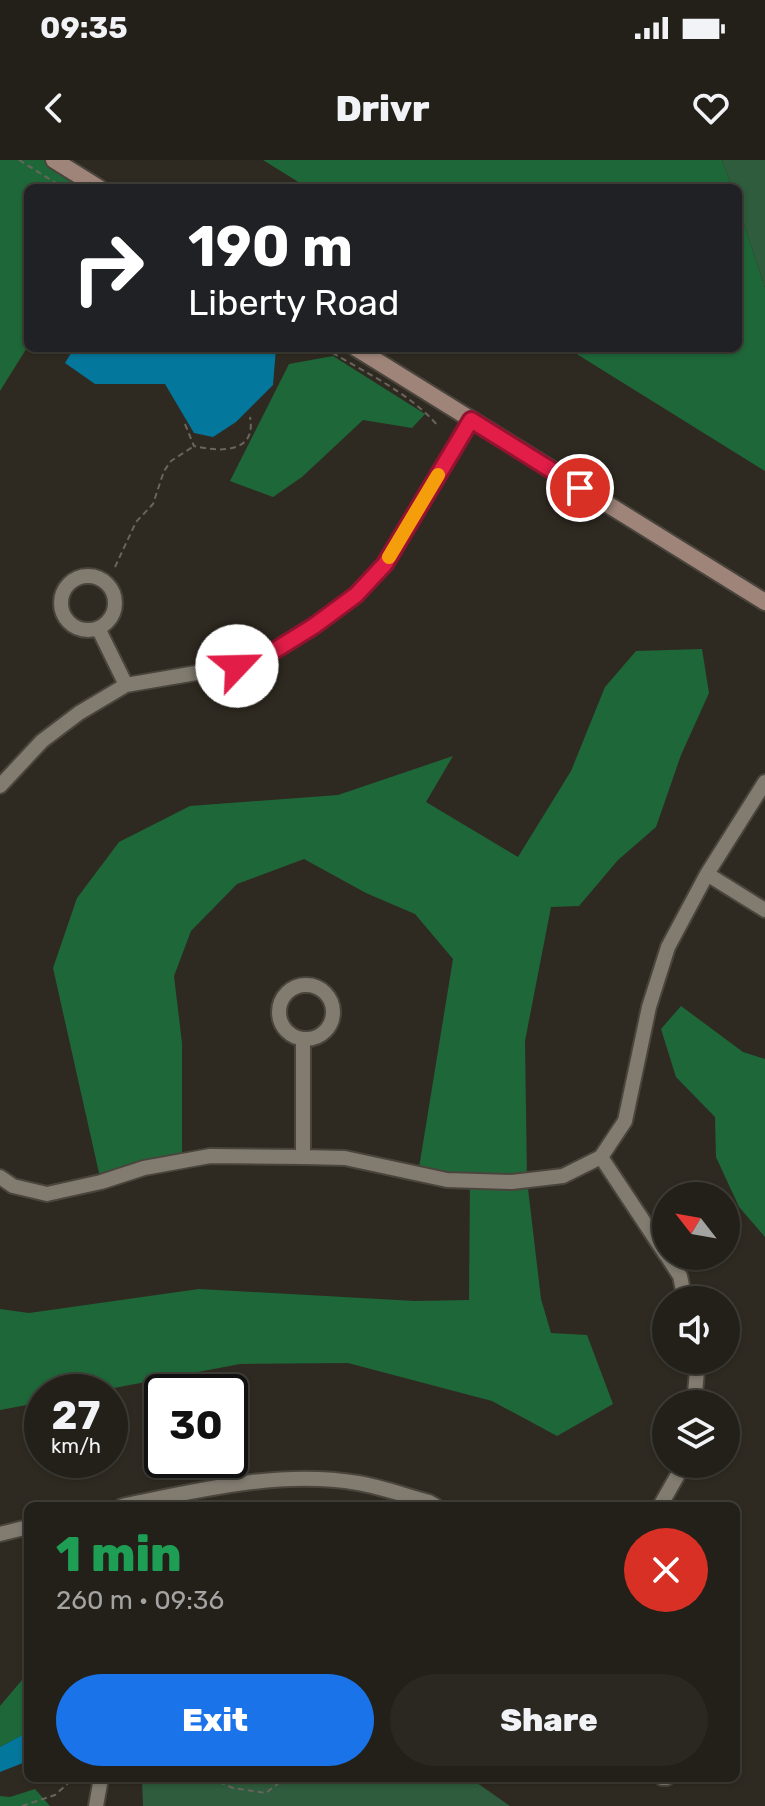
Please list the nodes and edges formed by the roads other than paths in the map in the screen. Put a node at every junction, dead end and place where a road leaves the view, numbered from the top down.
1 (54, 160) edge
2 (93, 184) edge
3 (362, 352) edge
4 (471, 420) junction
5 (765, 602) edge
6 (98, 628) dead end
7 (126, 685) junction
8 (765, 782) edge
9 (0, 786) edge
10 (707, 874) junction
11 (765, 910) edge
12 (303, 1039) dead end
13 (303, 1157) junction
14 (601, 1157) junction
15 (0, 1177) edge
16 (652, 1234) edge
17 (676, 1478) edge
18 (142, 1502) edge
19 (429, 1502) edge
20 (662, 1502) edge
21 (24, 1528) edge
22 (0, 1534) edge
23 (100, 1782) edge
24 (96, 1806) edge

1 - 2 street
3 - 4 street
4 - 5 street
4 - 7 street
6 - 7 street
7 - 9 street
8 - 10 street
10 - 11 street
10 - 14 street
12 - 13 street
13 - 14 street
13 - 15 street
14 - 16 street
17 - 20 street
18 - 19 street
21 - 22 street
23 - 24 street

